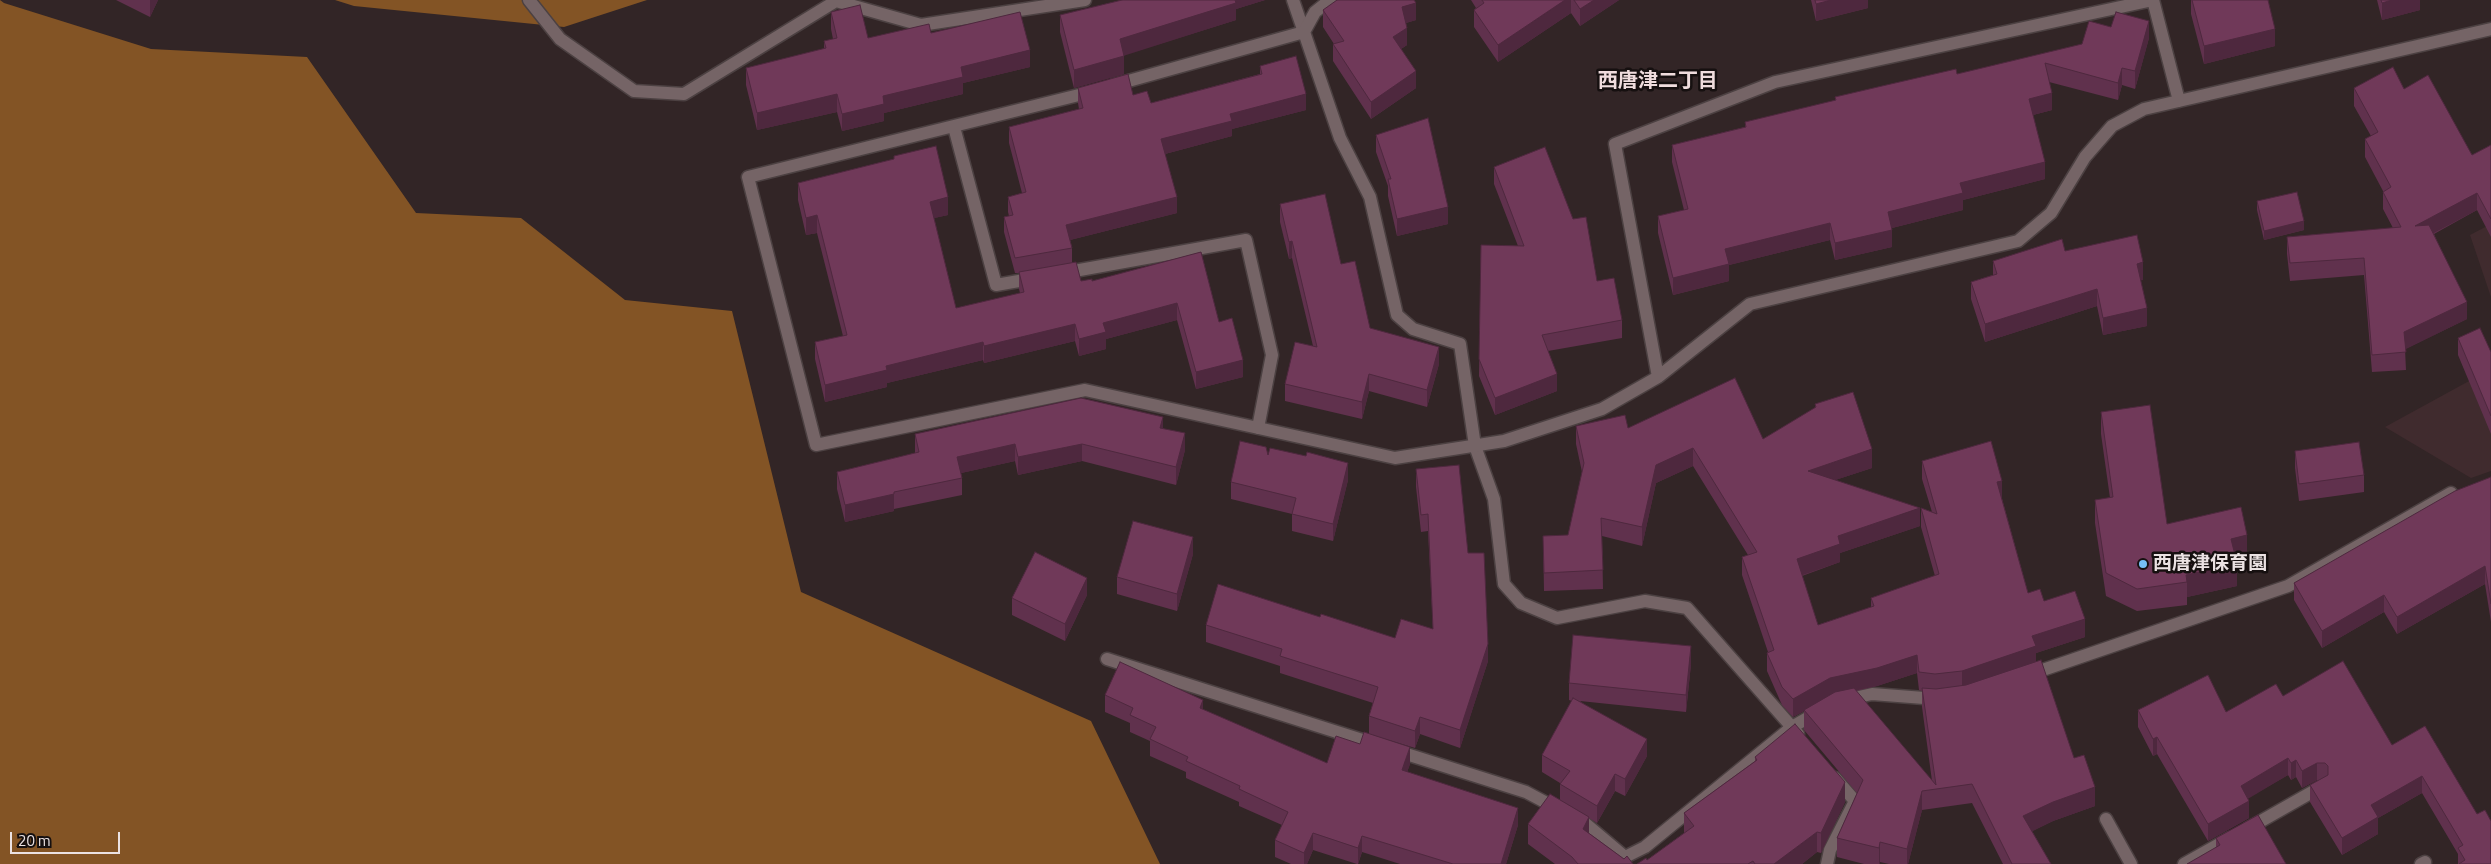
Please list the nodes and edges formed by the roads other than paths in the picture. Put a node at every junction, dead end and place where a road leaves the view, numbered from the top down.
1 (529, 0) edge
2 (1085, 0) edge
3 (1293, 0) edge
4 (1330, 0) edge
5 (2491, 29) edge
6 (1304, 32) junction
7 (2179, 100) junction
8 (954, 127) junction
9 (1658, 377) junction
10 (1258, 428) junction
11 (1475, 446) junction
12 (2461, 489) edge
13 (1107, 659) dead end
14 (2020, 678) edge
15 (1955, 698) edge
16 (1792, 727) junction
17 (1804, 742) edge
18 (1830, 772) edge
19 (2322, 787) edge
20 (2106, 819) dead end
21 (1645, 847) junction
22 (1653, 858) edge
23 (1827, 864) edge
24 (2131, 864) edge
25 (2184, 864) edge

1 - 2 street
3 - 6 street
4 - 6 street
5 - 7 street
6 - 8 street
6 - 11 street
7 - 9 street
7 - 9 street
8 - 10 street
8 - 10 street
9 - 11 street
10 - 11 street
11 - 16 street
12 - 14 street
13 - 21 street
15 - 16 street
16 - 17 street
16 - 21 street
18 - 23 street
19 - 25 street
20 - 24 street
21 - 22 street

